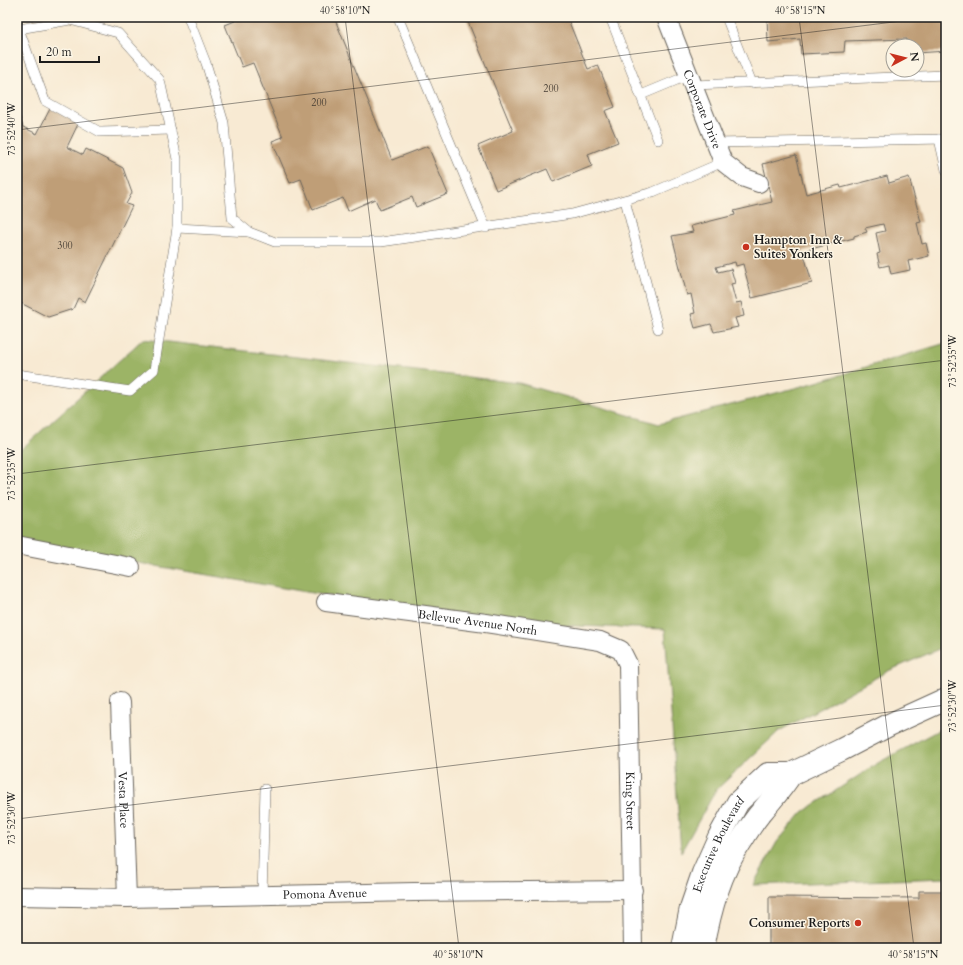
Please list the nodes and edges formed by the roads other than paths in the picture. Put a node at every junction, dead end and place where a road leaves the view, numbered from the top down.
1 (188, 17) edge
2 (398, 17) edge
3 (610, 17) edge
4 (666, 17) edge
5 (726, 17) edge
6 (18, 26) edge
7 (946, 75) edge
8 (691, 80) junction
9 (752, 82) junction
10 (640, 95) junction
11 (171, 130) junction
12 (943, 139) edge
13 (658, 140) dead end
14 (716, 143) junction
15 (723, 162) junction
16 (946, 170) edge
17 (759, 183) dead end
18 (624, 200) junction
19 (177, 228) junction
20 (486, 228) junction
21 (249, 232) junction
22 (658, 329) dead end
23 (17, 374) edge
24 (17, 546) edge
25 (131, 567) dead end
26 (326, 602) dead end
27 (624, 655) joint
28 (946, 700) edge
29 (120, 702) dead end
30 (791, 774) junction
31 (265, 789) dead end
32 (633, 890) junction
33 (262, 895) junction
34 (17, 896) edge
35 (127, 898) junction
36 (633, 948) edge
37 (683, 948) edge
38 (703, 948) edge

1 - 21 lane
2 - 20 lane
3 - 10 lane
4 - 8 street, Corporate Drive
5 - 9 lane
6 - 11 lane
6 - 11 lane
7 - 9 lane
8 - 9 lane
8 - 10 lane
8 - 14 street, Corporate Drive
10 - 13 lane
11 - 19 lane
12 - 14 lane
12 - 16 lane
14 - 15 street, Corporate Drive
15 - 17 street, Corporate Drive
15 - 18 lane
18 - 20 lane
18 - 22 lane
19 - 21 lane
19 - 23 lane
20 - 21 lane
24 - 25 street
26 - 27 street, Bellevue Avenue North
27 - 32 street, King Street
28 - 30 main road, Executive Boulevard
29 - 35 street, Vesta Place
30 - 37 main road, Executive Boulevard
30 - 38 main road, Executive Boulevard
31 - 33 lane
32 - 33 street, Pomona Avenue
32 - 36 street, King Street
33 - 35 street, Pomona Avenue
34 - 35 street, Pomona Avenue

